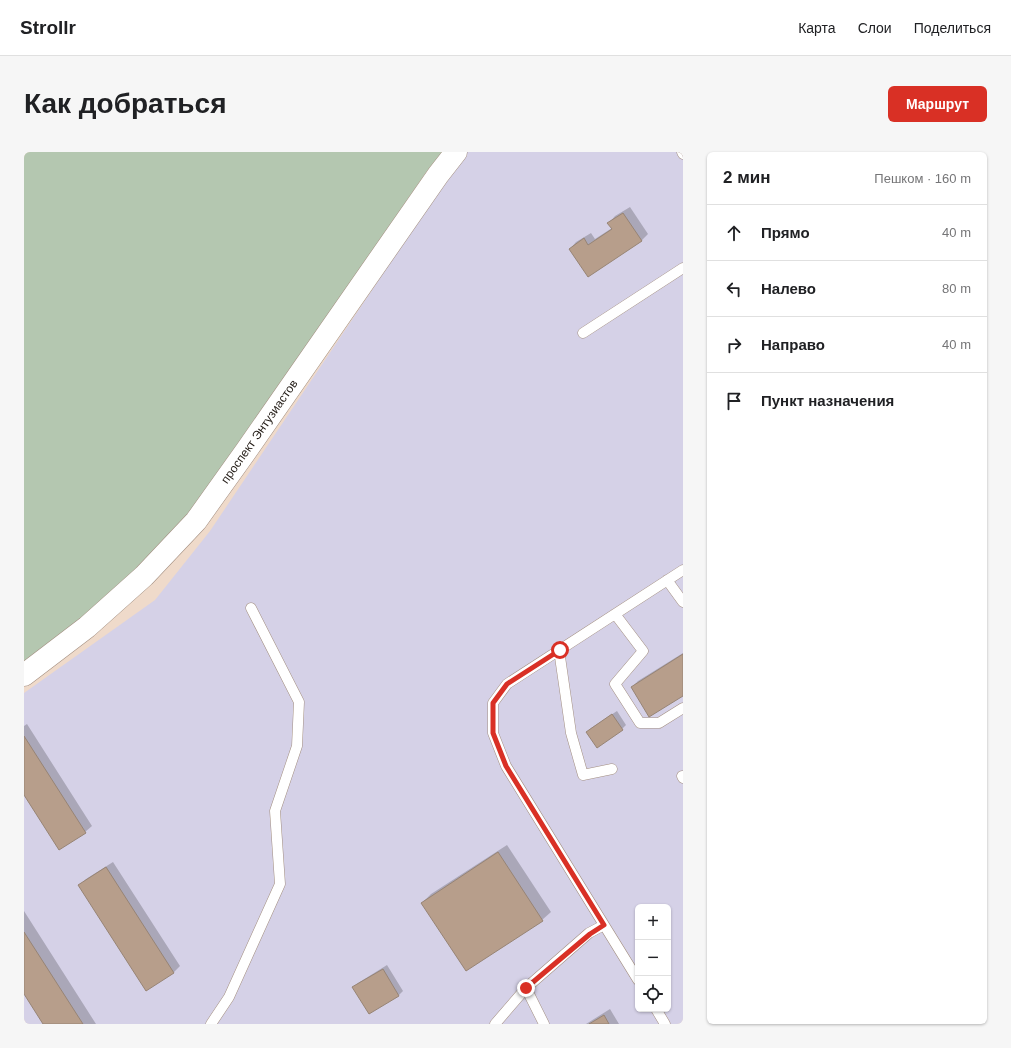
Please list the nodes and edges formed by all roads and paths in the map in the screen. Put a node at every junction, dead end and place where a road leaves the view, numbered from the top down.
1 (456, 152) edge
2 (683, 268) edge
3 (583, 333) dead end
4 (683, 570) edge
5 (667, 580) junction
6 (683, 602) edge
7 (251, 608) dead end
8 (615, 614) junction
9 (560, 650) junction
10 (24, 675) edge
11 (683, 708) edge
12 (612, 769) dead end
13 (604, 925) junction
14 (636, 976) edge
15 (526, 988) junction
16 (658, 1012) edge
17 (211, 1024) edge
18 (495, 1024) edge
19 (544, 1024) edge
20 (665, 1024) edge

1 - 10 street, проспект Энтузиастов
2 - 3 lane
4 - 5 lane
5 - 6 lane
5 - 8 lane
7 - 17 lane
8 - 9 lane
8 - 11 lane
9 - 12 lane
9 - 13 lane
13 - 14 lane
13 - 15 lane
15 - 18 lane
15 - 19 lane
16 - 20 lane

